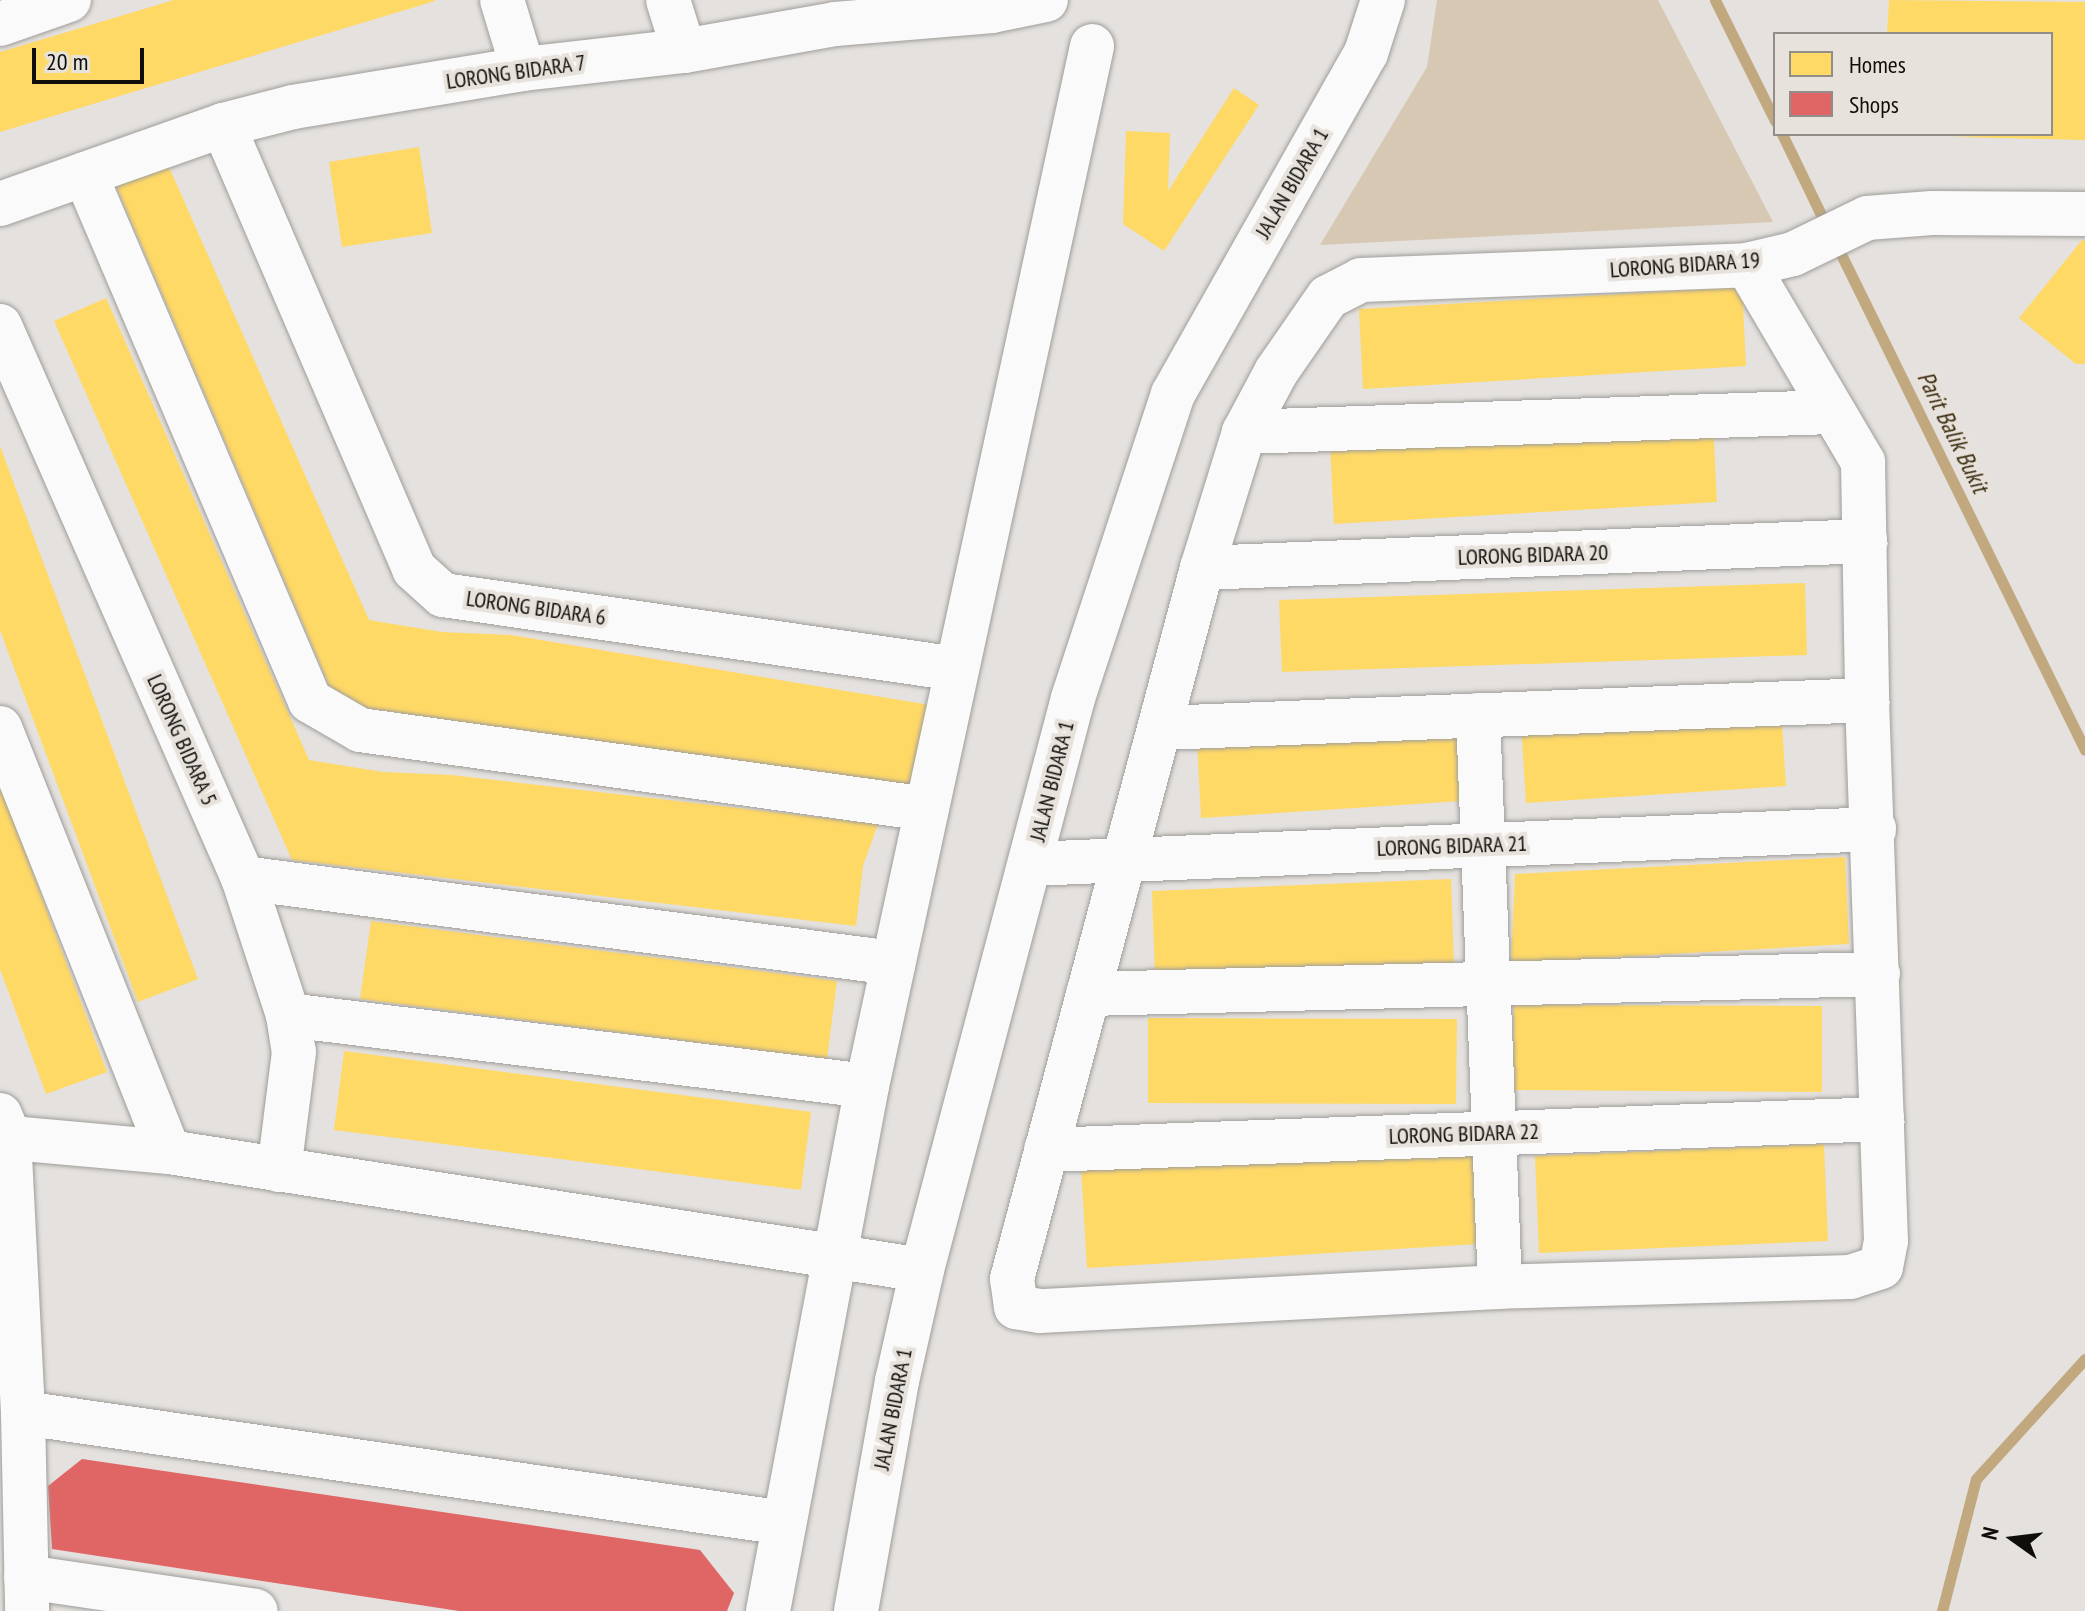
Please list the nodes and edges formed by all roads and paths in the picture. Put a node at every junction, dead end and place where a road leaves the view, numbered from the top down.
1 (69, 0) edge
2 (502, 0) edge
3 (668, 0) edge
4 (1046, 0) edge
5 (1383, 0) edge
6 (990, 5) edge
7 (831, 12) edge
8 (0, 24) edge
9 (1092, 46) dead end
10 (684, 51) junction
11 (523, 69) junction
12 (223, 125) junction
13 (85, 174) junction
14 (0, 204) edge
15 (2085, 214) edge
16 (1747, 265) junction
17 (0, 326) edge
18 (1832, 412) junction
19 (1244, 432) junction
20 (1865, 541) junction
21 (1202, 568) junction
22 (957, 669) junction
23 (1867, 700) junction
24 (1478, 715) junction
25 (0, 728) edge
26 (1162, 728) junction
27 (927, 809) junction
28 (1874, 829) junction
29 (1485, 845) junction
30 (1124, 860) junction
31 (1030, 864) junction
32 (243, 878) junction
33 (893, 963) junction
34 (1878, 974) junction
35 (1489, 984) junction
36 (1088, 994) junction
37 (288, 1015) junction
38 (867, 1086) junction
39 (1882, 1119) junction
40 (3, 1129) edge
41 (1494, 1133) junction
42 (1046, 1150) junction
43 (169, 1152) junction
44 (279, 1170) junction
45 (832, 1256) junction
46 (922, 1270) junction
47 (1500, 1287) junction
48 (23, 1413) junction
49 (784, 1523) junction
50 (26, 1594) edge
51 (255, 1611) edge
52 (768, 1611) edge
53 (856, 1611) edge

1 - 8 street
2 - 11 street
3 - 10 street
4 - 6 street, LORONG BIDARA 7
5 - 31 street, JALAN BIDARA 1
6 - 7 street, LORONG BIDARA 7
7 - 10 street, LORONG BIDARA 7
9 - 22 street
10 - 11 street, LORONG BIDARA 7
11 - 12 street, LORONG BIDARA 7
12 - 13 street, LORONG BIDARA 7
12 - 22 street, LORONG BIDARA 6
13 - 14 street, LORONG BIDARA 7
13 - 27 street
15 - 16 street, LORONG BIDARA 19
16 - 18 street
16 - 19 street, LORONG BIDARA 19
17 - 32 street, LORONG BIDARA 5
18 - 19 street
18 - 20 street
19 - 21 street
20 - 21 street, LORONG BIDARA 20
20 - 23 street
21 - 26 street
22 - 27 street
23 - 24 street
23 - 28 street
24 - 26 street
24 - 29 street
25 - 43 street
26 - 30 street
27 - 33 street
28 - 29 street, LORONG BIDARA 21
28 - 34 street
29 - 30 street, LORONG BIDARA 21
29 - 35 street
30 - 31 street, LORONG BIDARA 21
30 - 36 street
31 - 46 street, JALAN BIDARA 1
32 - 33 street
32 - 37 street, LORONG BIDARA 5
33 - 38 street
34 - 35 street
34 - 39 street
35 - 36 street
35 - 41 street
36 - 42 street
37 - 38 street
37 - 44 street, LORONG BIDARA 5
38 - 45 street
39 - 41 street, LORONG BIDARA 22
39 - 47 street
40 - 43 street
40 - 48 street
41 - 42 street, LORONG BIDARA 22
41 - 47 street
42 - 47 street
43 - 44 street
44 - 45 street
45 - 46 street
45 - 49 street
46 - 53 street, JALAN BIDARA 1
48 - 49 street
48 - 50 street
49 - 52 street
50 - 51 street

